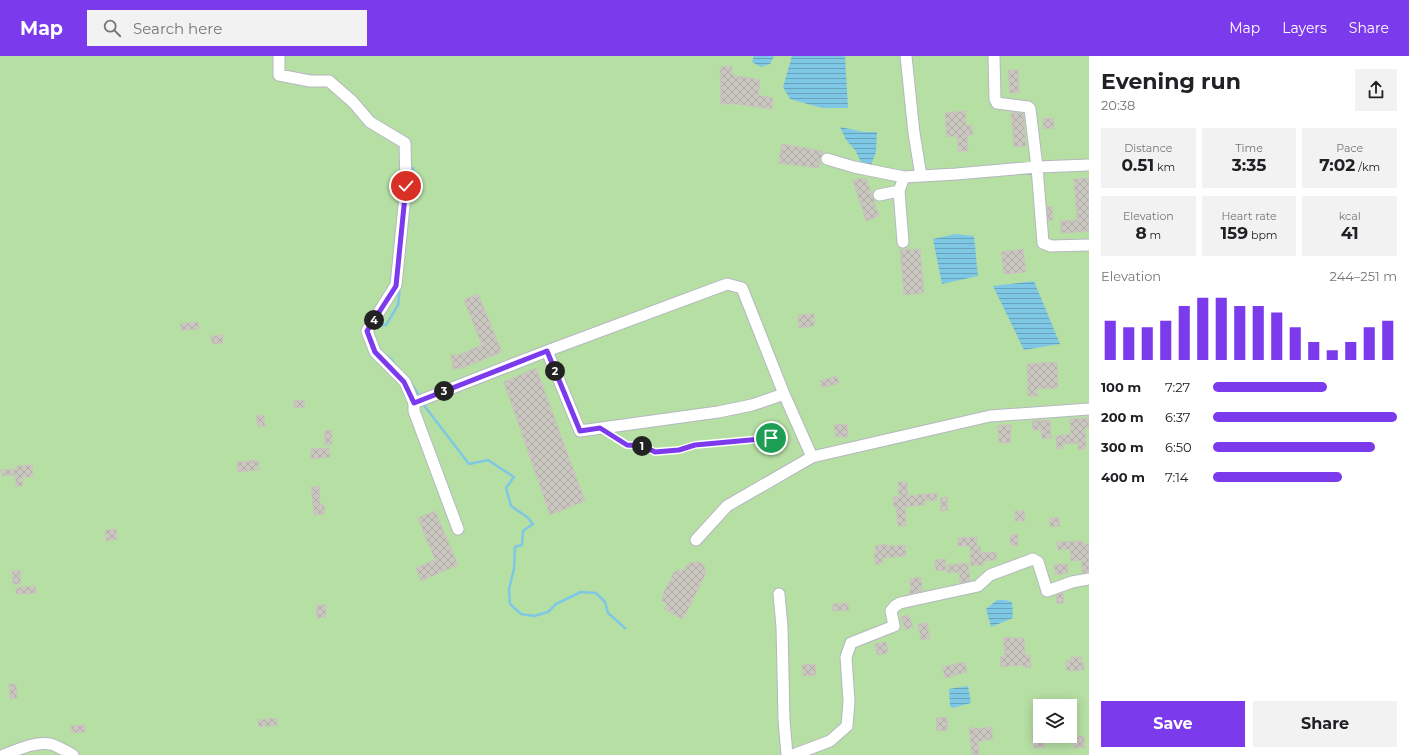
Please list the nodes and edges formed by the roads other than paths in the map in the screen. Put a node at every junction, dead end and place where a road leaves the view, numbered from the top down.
1 (279, 56) edge
2 (906, 56) edge
3 (994, 56) edge
4 (827, 159) dead end
5 (1089, 165) edge
6 (1037, 167) junction
7 (921, 176) junction
8 (904, 177) junction
9 (899, 191) junction
10 (880, 195) dead end
11 (903, 242) dead end
12 (1089, 245) edge
13 (547, 351) junction
14 (784, 394) junction
15 (414, 403) junction
16 (1089, 409) edge
17 (812, 457) junction
18 (458, 529) dead end
19 (696, 540) dead end
20 (1089, 579) edge
21 (780, 594) dead end
22 (4, 755) edge
23 (73, 755) edge
24 (787, 755) edge
25 (793, 755) edge

1 - 15 street
2 - 7 street
3 - 6 street
4 - 8 street
5 - 6 street
6 - 7 street
6 - 12 street
7 - 8 street
8 - 9 street
9 - 10 street
9 - 11 street
13 - 14 street
13 - 14 street
13 - 15 street
14 - 17 street
15 - 18 street
16 - 17 street
17 - 19 street
20 - 25 street
21 - 24 street
22 - 23 street

